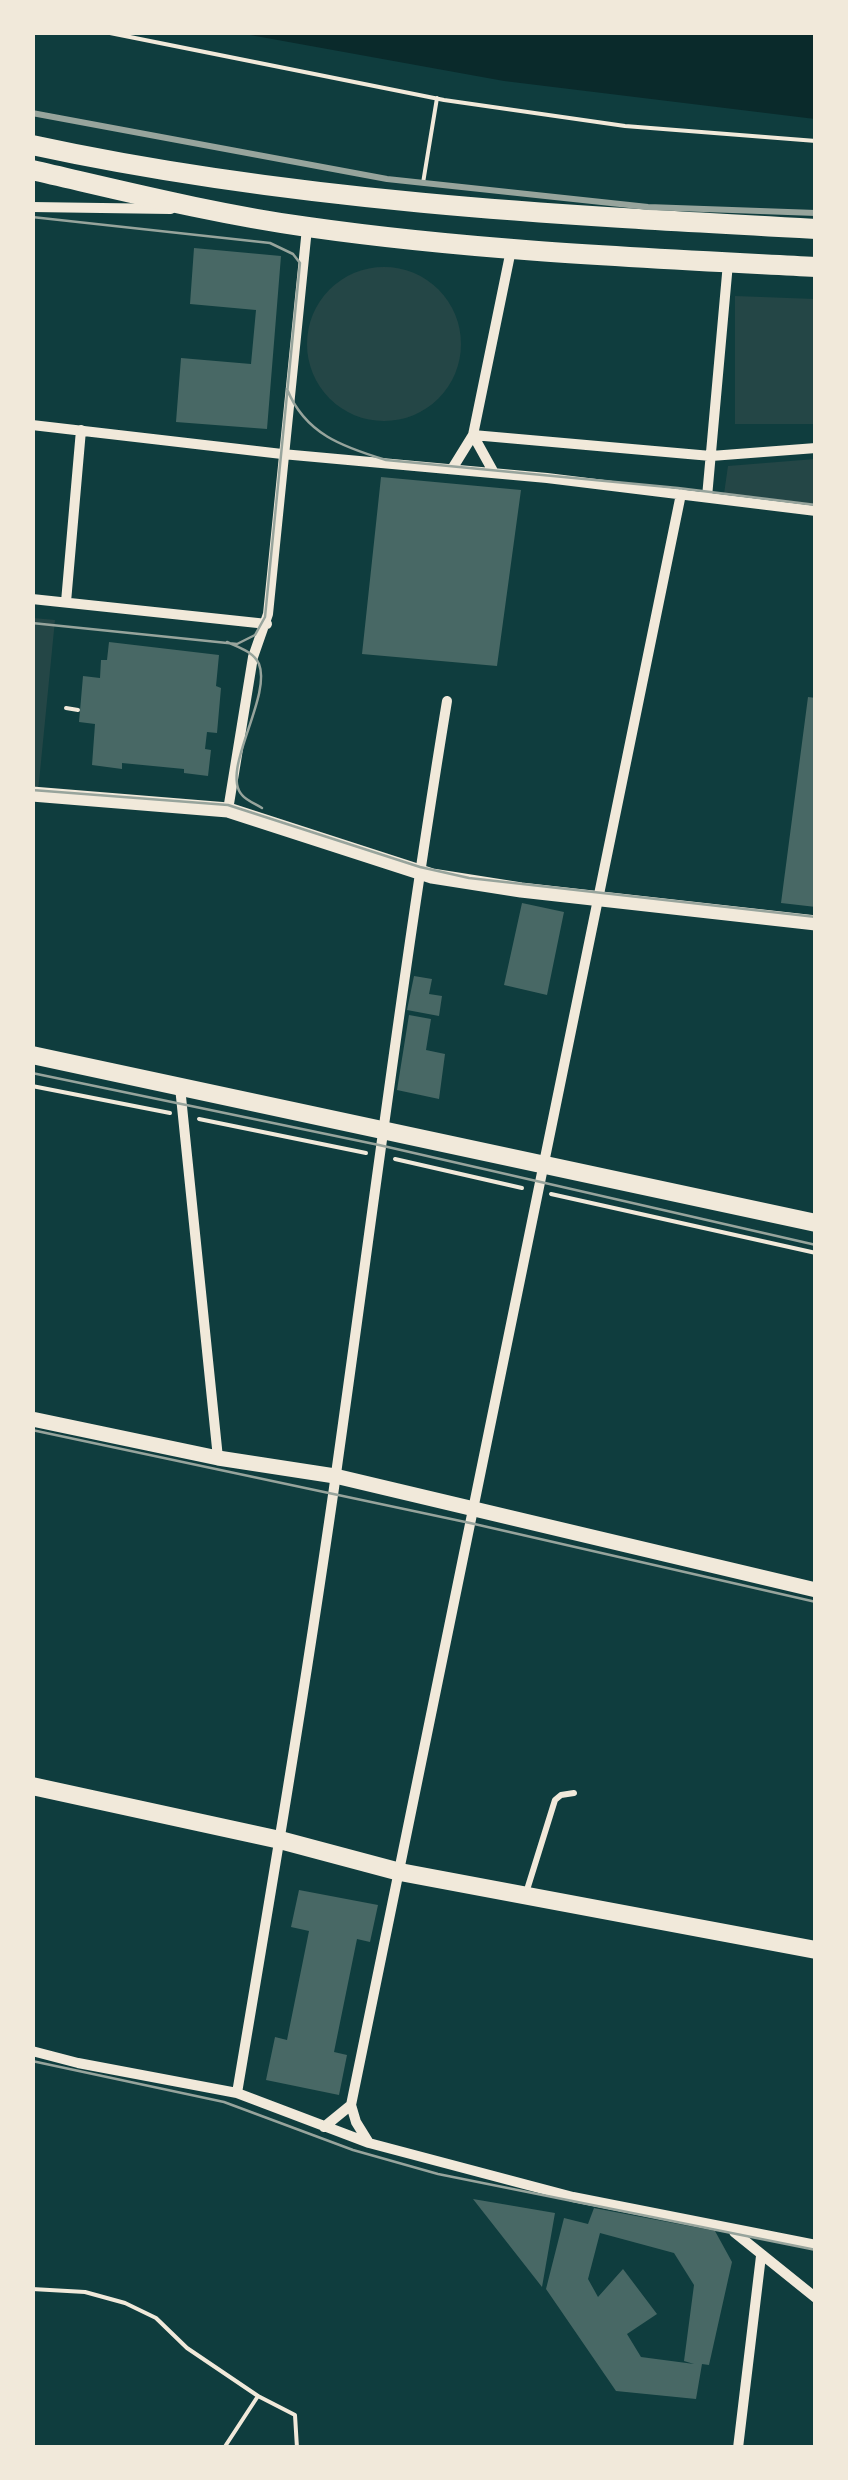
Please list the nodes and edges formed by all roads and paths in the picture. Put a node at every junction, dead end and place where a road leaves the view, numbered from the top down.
1 (105, 32) edge
2 (437, 98) junction
3 (816, 141) edge
4 (32, 145) edge
5 (32, 170) edge
6 (420, 204) junction
7 (32, 207) edge
8 (202, 209) junction
9 (307, 227) junction
10 (816, 229) edge
11 (511, 250) junction
12 (728, 262) junction
13 (816, 268) edge
14 (32, 425) edge
15 (81, 430) junction
16 (472, 435) junction
17 (816, 448) edge
18 (282, 454) junction
19 (711, 456) junction
20 (452, 469) junction
21 (495, 473) junction
22 (681, 494) junction
23 (707, 497) junction
24 (816, 510) edge
25 (32, 599) edge
26 (66, 602) junction
27 (267, 624) junction
28 (447, 702) dead end
29 (66, 708) dead end
30 (78, 710) dead end
31 (32, 794) edge
32 (228, 810) junction
33 (419, 873) junction
34 (599, 898) junction
35 (816, 923) edge
36 (32, 1055) edge
37 (32, 1086) edge
38 (180, 1087) junction
39 (182, 1116) junction
40 (382, 1130) junction
41 (378, 1156) junction
42 (542, 1164) junction
43 (536, 1191) junction
44 (816, 1223) edge
45 (816, 1253) edge
46 (32, 1419) edge
47 (218, 1458) junction
48 (335, 1476) junction
49 (473, 1508) junction
50 (816, 1590) edge
51 (32, 1786) edge
52 (574, 1793) dead end
53 (280, 1840) junction
54 (400, 1872) junction
55 (525, 1896) junction
56 (816, 1950) edge
57 (32, 2050) edge
58 (237, 2093) junction
59 (351, 2105) junction
60 (324, 2127) junction
61 (369, 2143) junction
62 (734, 2231) junction
63 (816, 2246) edge
64 (761, 2256) junction
65 (32, 2289) edge
66 (816, 2298) edge
67 (258, 2396) junction
68 (224, 2448) edge
69 (297, 2448) edge
70 (738, 2448) edge

1 - 2 path
2 - 3 path
2 - 6 path
4 - 6 main road
5 - 8 main road
6 - 10 main road
7 - 8 street
8 - 9 main road
9 - 11 main road
9 - 18 street
11 - 12 main road
11 - 16 street
12 - 13 main road
12 - 19 street
14 - 15 street
15 - 18 street
15 - 26 street
16 - 19 street
16 - 20 street
16 - 21 street
17 - 19 street
18 - 20 street
18 - 27 street
19 - 23 street
20 - 21 street
21 - 22 street
22 - 23 street
22 - 34 street
23 - 24 street
25 - 26 street
26 - 27 street
27 - 32 street
28 - 33 street
29 - 30 path
31 - 32 street
32 - 33 street
33 - 34 street
33 - 40 street
34 - 35 street
34 - 42 street
36 - 38 main road
37 - 39 path
38 - 39 street
38 - 40 main road
39 - 41 path
39 - 47 street
40 - 41 street
40 - 42 main road
41 - 43 path
41 - 48 street
42 - 43 street
42 - 44 main road
43 - 45 path
43 - 49 street
46 - 47 street
47 - 48 street
48 - 49 street
48 - 53 street
49 - 50 street
49 - 54 street
51 - 53 main road
52 - 55 lane
53 - 54 main road
53 - 58 street
54 - 55 main road
54 - 59 street
55 - 56 main road
57 - 58 street
58 - 60 street
59 - 60 street
59 - 61 street
60 - 61 street
61 - 62 street
62 - 63 street
62 - 64 street
64 - 66 street
64 - 70 street
65 - 67 path
67 - 68 path
67 - 69 path

